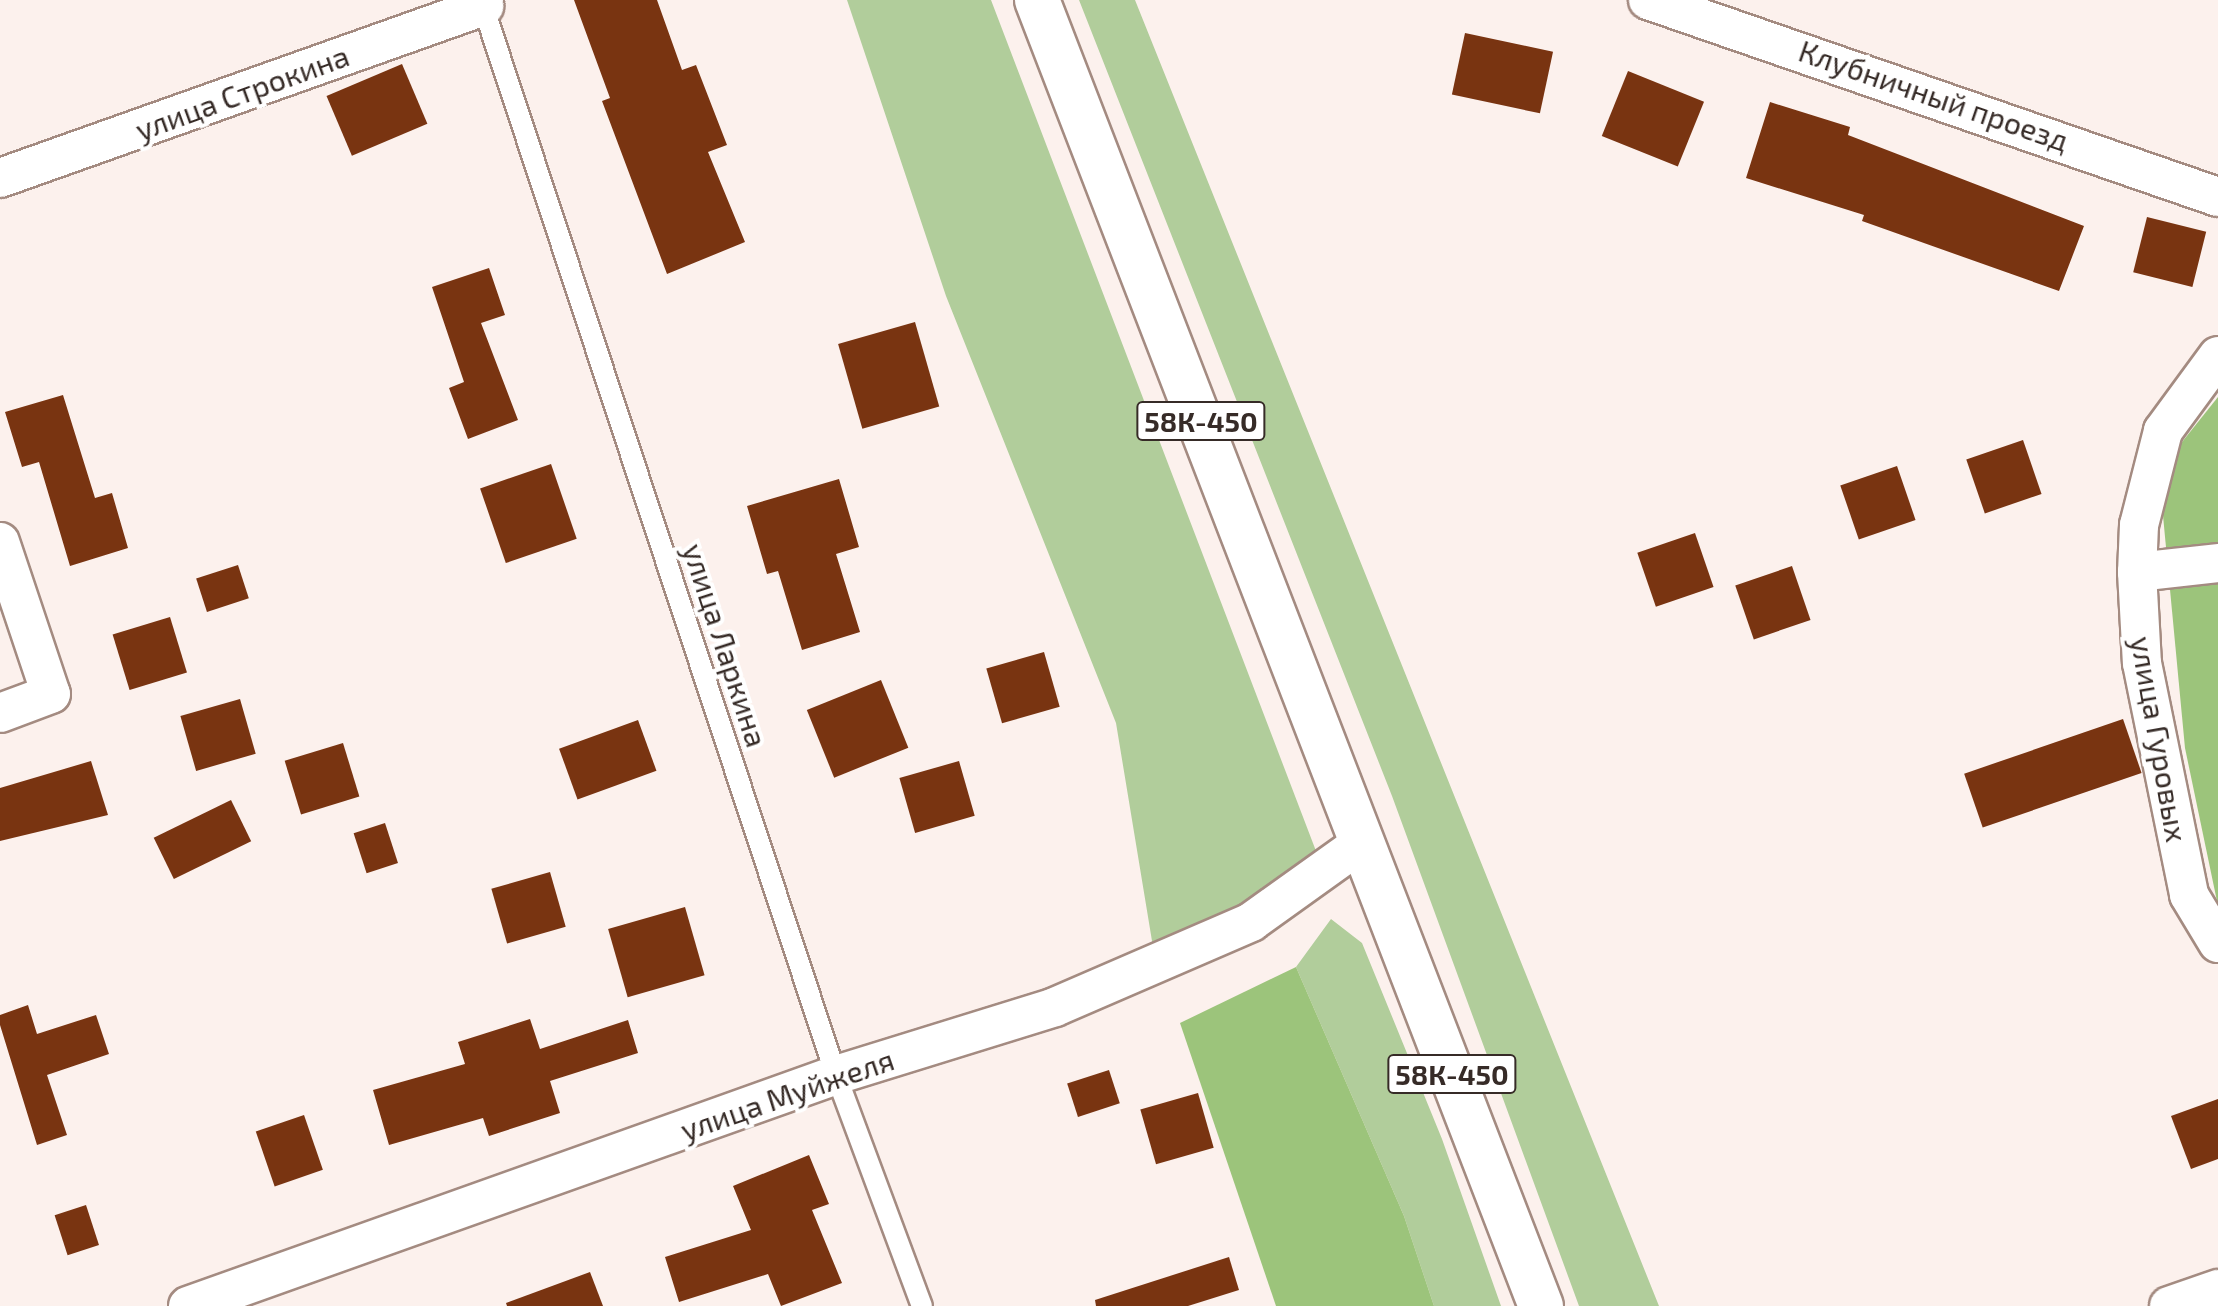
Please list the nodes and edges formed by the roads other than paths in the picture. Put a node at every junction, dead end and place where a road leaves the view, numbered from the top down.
1 (1037, 0) edge
2 (1648, 0) edge
3 (482, 3) edge
4 (0, 178) edge
5 (2218, 197) edge
6 (2218, 356) edge
7 (0, 542) edge
8 (2218, 563) edge
9 (2137, 572) junction
10 (0, 713) edge
11 (1364, 841) junction
12 (2218, 943) edge
13 (836, 1075) junction
14 (2218, 1289) edge
15 (188, 1306) edge
16 (922, 1306) edge
17 (1541, 1306) edge
18 (2169, 1306) edge

1 - 11 highway, 58К-450
2 - 5 street, Клубничный проезд
3 - 4 street, улица Строкина
3 - 13 lane, улица Ларкина
6 - 9 street, улица Гуровых
7 - 10 street
8 - 9 street
9 - 12 street, улица Гуровых
11 - 13 street, улица Муйжеля
11 - 17 highway, 58К-450
13 - 15 street, улица Муйжеля
13 - 16 lane, улица Ларкина
14 - 18 street

